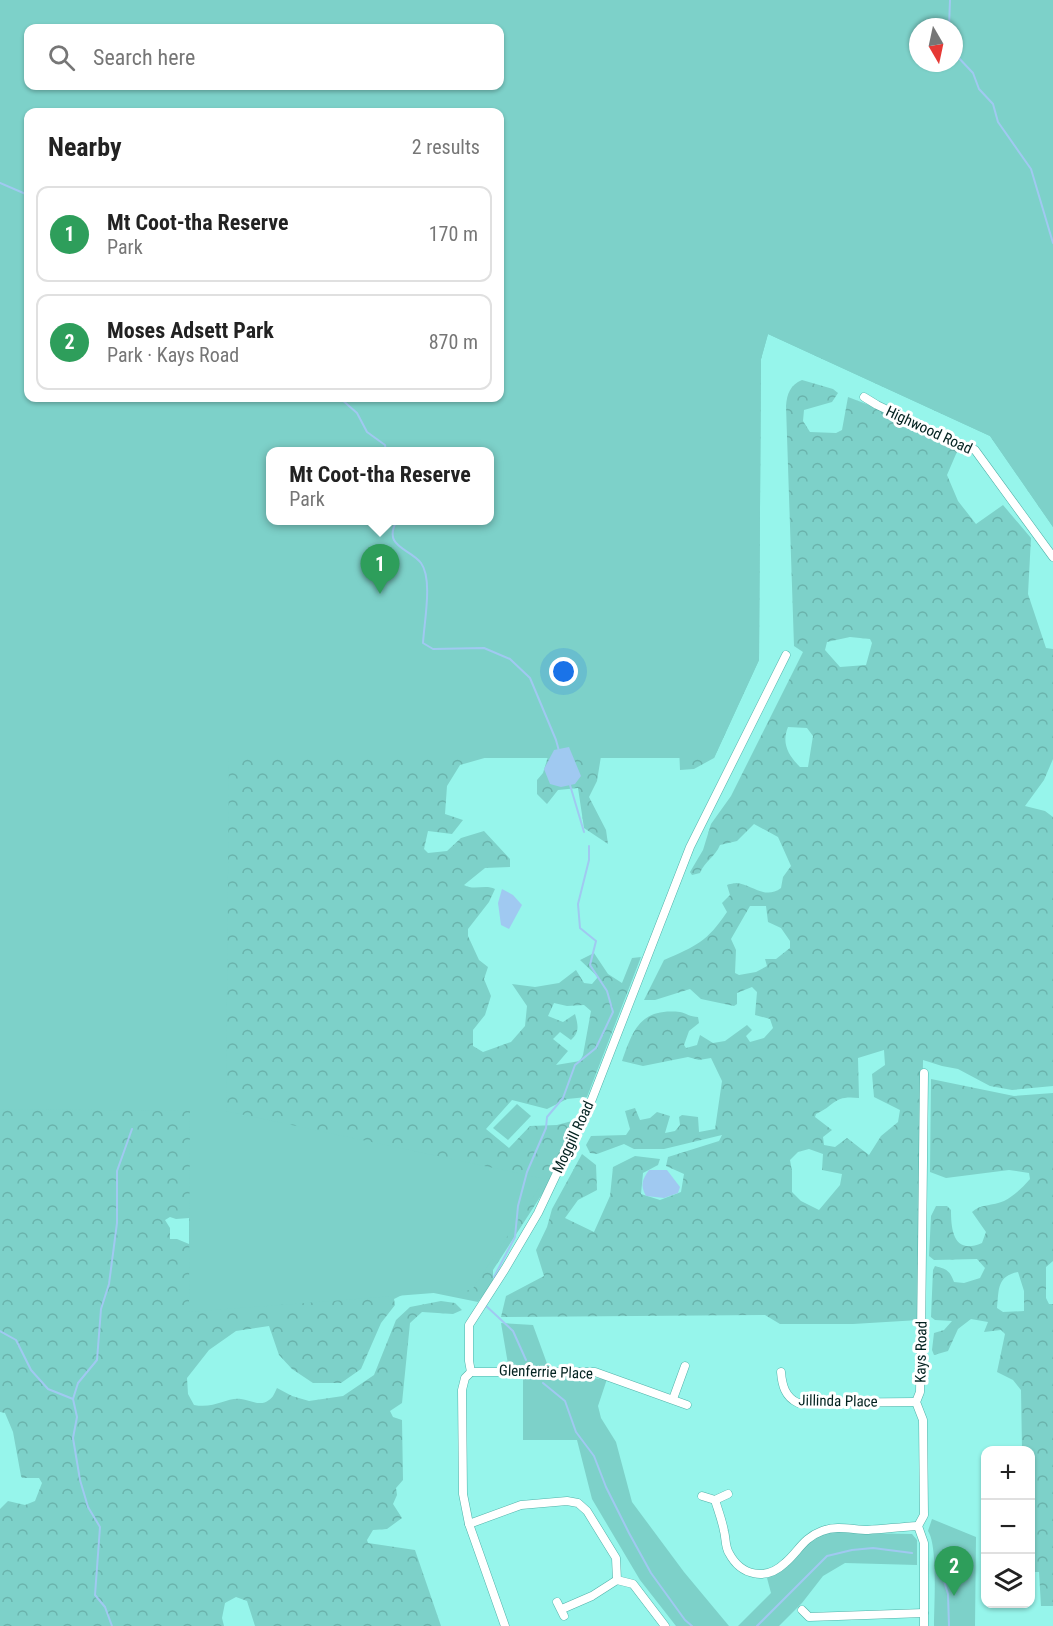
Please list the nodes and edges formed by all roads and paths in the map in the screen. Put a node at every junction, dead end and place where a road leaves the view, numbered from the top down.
1 (864, 397) dead end
2 (1053, 557) edge
3 (786, 655) dead end
4 (924, 1073) dead end
5 (685, 1366) dead end
6 (471, 1371) junction
7 (781, 1372) dead end
8 (673, 1400) junction
9 (916, 1402) junction
10 (687, 1405) dead end
11 (728, 1494) dead end
12 (702, 1496) dead end
13 (715, 1500) junction
14 (470, 1524) junction
15 (918, 1526) junction
16 (616, 1580) junction
17 (557, 1602) dead end
18 (802, 1610) dead end
19 (924, 1614) junction
20 (505, 1626) edge
21 (665, 1626) edge
22 (924, 1626) edge

1 - 2 street, Highwood Road
3 - 6 street, Moggill Road
4 - 9 street, Kays Road
5 - 8 street
6 - 8 street, Glenferrie Place
6 - 14 street, Moggill Road
7 - 9 street, Jillinda Place
8 - 10 street, Glenferrie Place
9 - 15 street, Kays Road
11 - 13 street
12 - 13 street
13 - 15 street
14 - 16 street
14 - 20 street, Moggill Road
15 - 19 street, Kays Road
16 - 17 street
16 - 21 street
18 - 19 street
19 - 22 street, Kays Road

